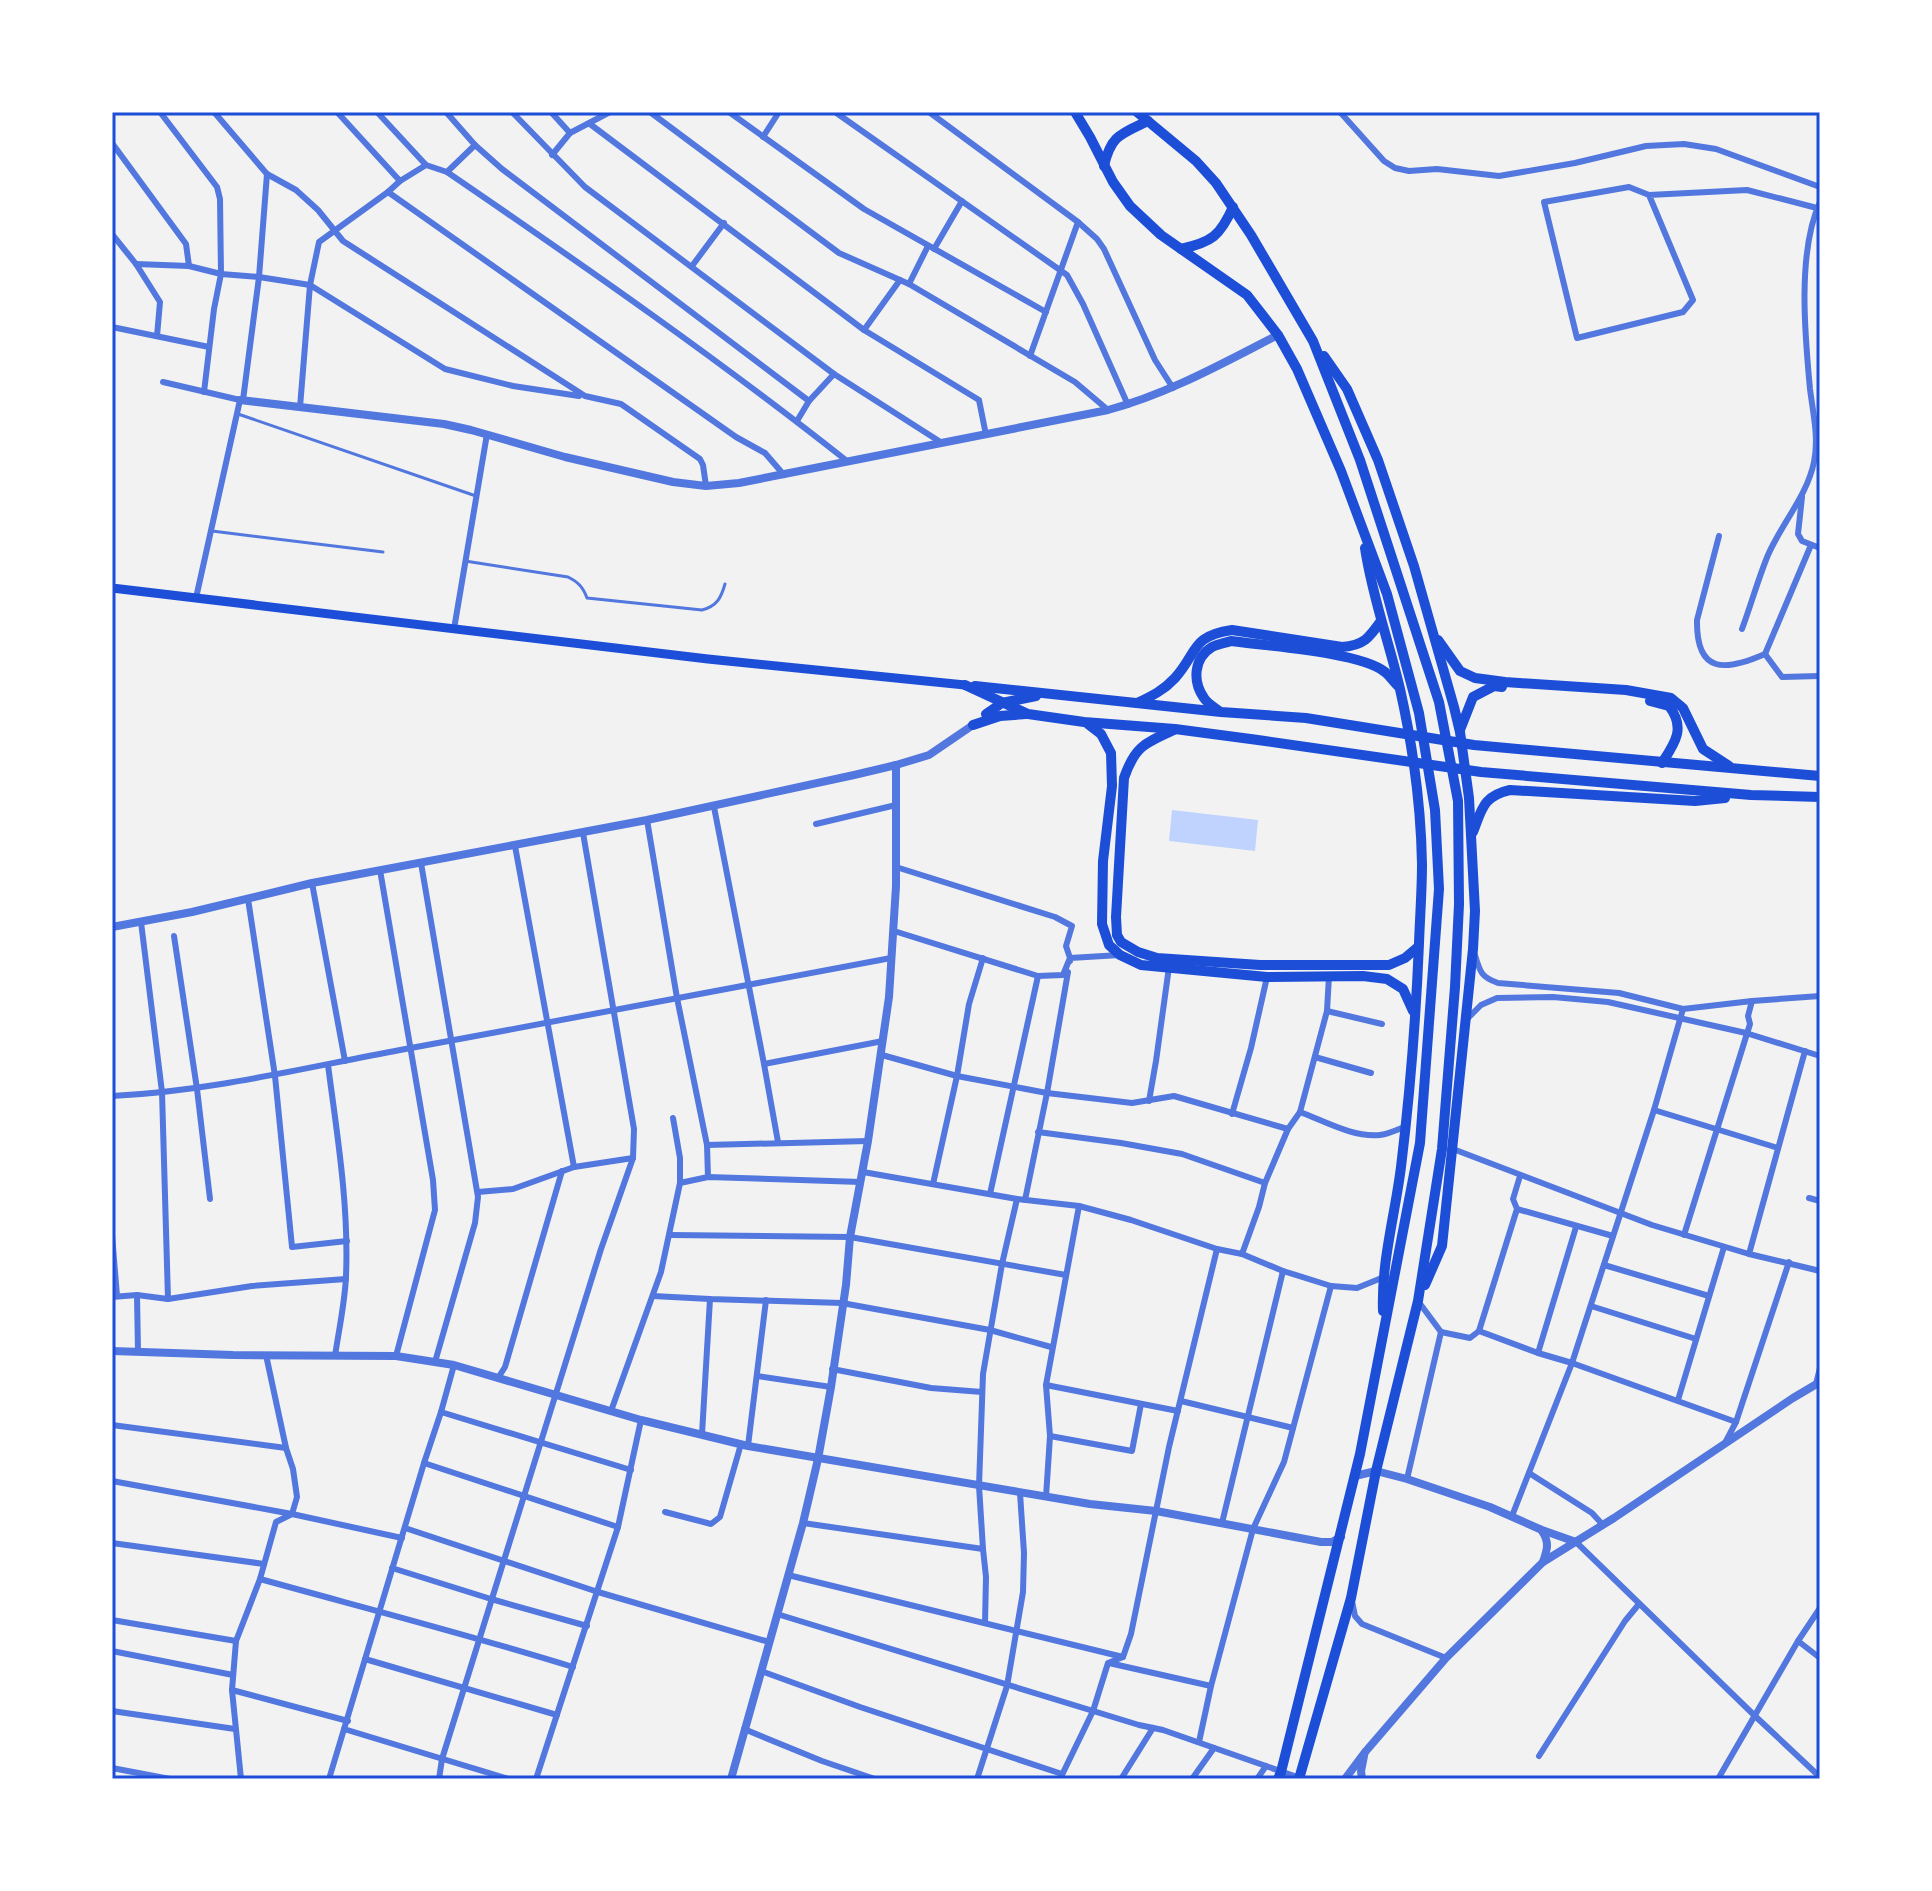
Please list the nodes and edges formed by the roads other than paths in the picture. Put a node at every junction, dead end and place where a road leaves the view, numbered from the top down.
1 (160, 112) edge
2 (214, 112) edge
3 (337, 112) edge
4 (377, 112) edge
5 (446, 112) edge
6 (512, 112) edge
7 (551, 112) edge
8 (610, 112) edge
9 (650, 112) edge
10 (729, 112) edge
11 (779, 112) edge
12 (835, 112) edge
13 (853, 112) edge
14 (929, 112) edge
15 (1075, 112) edge
16 (1137, 112) edge
17 (1340, 112) edge
18 (848, 120) junction
19 (1148, 121) junction
20 (590, 124) junction
21 (570, 133) junction
22 (763, 137) junction
23 (112, 143) edge
24 (475, 145) junction
25 (552, 155) junction
26 (426, 165) junction
27 (1104, 166) junction
28 (447, 172) junction
29 (267, 174) junction
30 (400, 181) junction
31 (1820, 187) edge
32 (388, 192) junction
33 (1649, 195) junction
34 (962, 201) junction
35 (1819, 205) edge
36 (1233, 207) junction
37 (1078, 222) junction
38 (724, 223) junction
39 (334, 230) junction
40 (112, 234) edge
41 (931, 248) junction
42 (1181, 249) junction
43 (136, 264) junction
44 (189, 266) junction
45 (692, 266) junction
46 (1061, 270) junction
47 (221, 274) junction
48 (259, 277) junction
49 (900, 280) junction
50 (909, 284) junction
51 (310, 285) junction
52 (1046, 312) junction
53 (112, 327) edge
54 (864, 330) junction
55 (1278, 335) junction
56 (157, 336) junction
57 (1313, 341) junction
58 (209, 347) junction
59 (1030, 356) junction
60 (834, 374) junction
61 (163, 382) dead end
62 (1173, 388) junction
63 (204, 392) junction
64 (585, 396) junction
65 (242, 400) junction
66 (809, 401) junction
67 (1128, 405) junction
68 (300, 407) junction
69 (1108, 410) junction
70 (237, 414) junction
71 (797, 421) junction
72 (487, 434) junction
73 (986, 435) junction
74 (943, 443) junction
75 (848, 462) junction
76 (784, 475) junction
77 (706, 486) junction
78 (1803, 493) junction
79 (476, 496) junction
80 (1363, 530) junction
81 (211, 531) junction
82 (1719, 536) dead end
83 (1811, 545) junction
84 (1820, 548) edge
85 (383, 552) dead end
86 (465, 561) junction
87 (725, 584) dead end
88 (112, 588) edge
89 (196, 598) junction
90 (1381, 621) junction
91 (454, 629) junction
92 (1742, 629) dead end
93 (1433, 632) junction
94 (1765, 654) junction
95 (1820, 676) edge
96 (965, 685) junction
97 (1399, 688) junction
98 (979, 693) junction
99 (1046, 694) junction
100 (1002, 703) junction
101 (1136, 704) junction
102 (1221, 712) junction
103 (986, 714) junction
104 (1028, 714) junction
105 (1086, 722) junction
106 (973, 725) junction
107 (1175, 729) junction
108 (1460, 732) junction
109 (1662, 763) junction
110 (896, 765) junction
111 (1734, 769) junction
112 (1820, 776) edge
113 (1751, 795) junction
114 (1820, 797) edge
115 (896, 805) junction
116 (714, 807) junction
117 (647, 820) junction
118 (816, 824) dead end
119 (583, 833) junction
120 (1472, 836) junction
121 (515, 846) junction
122 (421, 863) junction
123 (896, 867) junction
124 (380, 870) junction
125 (312, 883) junction
126 (248, 899) junction
127 (141, 922) junction
128 (112, 927) edge
129 (894, 931) junction
130 (174, 936) dead end
131 (1418, 947) junction
132 (1473, 949) junction
133 (1120, 955) junction
134 (891, 958) junction
135 (983, 958) junction
136 (1070, 958) junction
137 (1169, 967) junction
138 (1038, 976) junction
139 (1329, 976) junction
140 (1267, 977) junction
141 (749, 984) junction
142 (1820, 996) edge
143 (677, 998) junction
144 (1752, 1001) junction
145 (1683, 1009) junction
146 (1327, 1011) junction
147 (613, 1012) junction
148 (1415, 1016) junction
149 (1681, 1018) junction
150 (1466, 1020) junction
151 (547, 1024) junction
152 (1382, 1024) dead end
153 (1746, 1033) junction
154 (452, 1041) junction
155 (883, 1041) junction
156 (411, 1048) junction
157 (1805, 1051) junction
158 (882, 1055) junction
159 (1820, 1056) edge
160 (1315, 1057) junction
161 (345, 1061) junction
162 (764, 1064) junction
163 (328, 1065) junction
164 (1371, 1073) dead end
165 (275, 1076) junction
166 (957, 1076) junction
167 (1014, 1088) junction
168 (197, 1089) junction
169 (162, 1092) junction
170 (1047, 1093) junction
171 (112, 1096) edge
172 (1149, 1101) junction
173 (1654, 1110) junction
174 (1300, 1112) junction
175 (1232, 1114) junction
176 (673, 1118) dead end
177 (1404, 1127) junction
178 (1288, 1129) junction
179 (1715, 1130) junction
180 (1038, 1132) junction
181 (868, 1141) junction
182 (778, 1142) junction
183 (707, 1145) junction
184 (1778, 1148) junction
185 (1453, 1149) junction
186 (633, 1158) junction
187 (574, 1167) junction
188 (562, 1171) junction
189 (1520, 1176) junction
190 (708, 1177) junction
191 (862, 1177) junction
192 (680, 1183) junction
193 (1265, 1183) junction
194 (933, 1184) junction
195 (478, 1192) junction
196 (990, 1194) junction
197 (1809, 1198) dead end
198 (210, 1199) dead end
199 (1021, 1200) junction
200 (1820, 1201) edge
201 (1079, 1206) junction
202 (1517, 1209) junction
203 (1621, 1213) junction
204 (1576, 1227) junction
205 (112, 1235) edge
206 (670, 1235) junction
207 (1684, 1235) junction
208 (1613, 1236) junction
209 (850, 1237) junction
210 (347, 1241) junction
211 (1724, 1247) junction
212 (1217, 1249) junction
213 (1242, 1254) junction
214 (1749, 1254) junction
215 (1789, 1262) junction
216 (1002, 1264) junction
217 (1604, 1265) junction
218 (1283, 1271) junction
219 (1820, 1271) edge
220 (1066, 1275) junction
221 (1384, 1277) junction
222 (346, 1279) junction
223 (1331, 1286) junction
224 (137, 1295) junction
225 (114, 1296) edge
226 (653, 1296) junction
227 (1709, 1296) junction
228 (168, 1299) junction
229 (710, 1299) junction
230 (766, 1300) junction
231 (1418, 1301) junction
232 (842, 1303) junction
233 (1591, 1306) junction
234 (990, 1330) junction
235 (1479, 1331) junction
236 (1441, 1332) junction
237 (1383, 1333) junction
238 (1696, 1339) junction
239 (1051, 1347) junction
240 (112, 1351) edge
241 (138, 1352) junction
242 (1538, 1353) junction
243 (266, 1355) junction
244 (335, 1356) junction
245 (396, 1356) junction
246 (435, 1362) junction
247 (1572, 1363) junction
248 (454, 1365) junction
249 (1820, 1368) edge
250 (832, 1369) junction
251 (757, 1376) junction
252 (498, 1378) junction
253 (1818, 1383) edge
254 (1046, 1385) junction
255 (831, 1387) junction
256 (982, 1392) junction
257 (557, 1395) junction
258 (1678, 1400) junction
259 (1181, 1401) junction
260 (1141, 1404) junction
261 (611, 1411) junction
262 (1178, 1411) junction
263 (441, 1412) junction
264 (1248, 1418) junction
265 (641, 1420) junction
266 (1736, 1422) junction
267 (112, 1425) edge
268 (1293, 1428) junction
269 (702, 1434) junction
270 (1050, 1436) junction
271 (1725, 1443) junction
272 (541, 1444) junction
273 (745, 1445) junction
274 (286, 1448) junction
275 (818, 1459) junction
276 (424, 1463) junction
277 (631, 1470) junction
278 (1376, 1471) junction
279 (1529, 1473) junction
280 (1355, 1476) junction
281 (1407, 1479) junction
282 (112, 1481) edge
283 (979, 1486) junction
284 (1020, 1493) junction
285 (525, 1496) junction
286 (1046, 1497) junction
287 (1156, 1511) junction
288 (665, 1512) dead end
289 (292, 1514) junction
290 (1512, 1516) junction
291 (803, 1523) junction
292 (1222, 1523) junction
293 (1603, 1525) junction
294 (618, 1527) junction
295 (405, 1528) junction
296 (1253, 1529) junction
297 (1542, 1530) junction
298 (1341, 1537) junction
299 (402, 1538) junction
300 (1576, 1542) junction
301 (112, 1543) edge
302 (983, 1549) junction
303 (503, 1561) junction
304 (1543, 1562) junction
305 (264, 1564) junction
306 (392, 1568) junction
307 (788, 1575) junction
308 (260, 1579) junction
309 (598, 1592) junction
310 (1351, 1598) junction
311 (491, 1599) junction
312 (1639, 1604) junction
313 (1820, 1608) edge
314 (380, 1613) junction
315 (777, 1614) junction
316 (112, 1620) edge
317 (985, 1623) junction
318 (587, 1626) junction
319 (1017, 1631) junction
320 (479, 1638) junction
321 (236, 1641) junction
322 (1798, 1641) junction
323 (769, 1642) junction
324 (112, 1651) edge
325 (1123, 1657) junction
326 (1446, 1658) junction
327 (1820, 1658) edge
328 (365, 1659) junction
329 (1108, 1663) junction
330 (573, 1667) junction
331 (761, 1671) junction
332 (233, 1675) junction
333 (1007, 1686) junction
334 (1211, 1686) junction
335 (464, 1688) junction
336 (232, 1690) junction
337 (112, 1711) edge
338 (1093, 1711) junction
339 (557, 1715) junction
340 (1755, 1716) junction
341 (348, 1721) junction
342 (1153, 1728) junction
343 (235, 1729) junction
344 (344, 1729) junction
345 (744, 1729) junction
346 (1199, 1742) junction
347 (1214, 1748) junction
348 (987, 1750) junction
349 (1366, 1751) junction
350 (1539, 1756) dead end
351 (442, 1759) junction
352 (1266, 1766) junction
353 (112, 1768) edge
354 (1280, 1775) edge
355 (1061, 1777) edge
356 (1820, 1777) edge
357 (1721, 1778) edge
358 (170, 1779) edge
359 (241, 1779) edge
360 (329, 1779) edge
361 (439, 1779) edge
362 (509, 1779) edge
363 (536, 1779) edge
364 (731, 1779) edge
365 (875, 1779) edge
366 (977, 1779) edge
367 (1121, 1779) edge
368 (1192, 1779) edge
369 (1257, 1779) edge
370 (1300, 1779) edge
371 (1345, 1779) edge
372 (1362, 1779) edge

1 - 47 street
2 - 29 street
3 - 30 street
4 - 26 street
5 - 24 street
6 - 25 street
7 - 21 street
8 - 20 street
9 - 49 street
10 - 22 street
11 - 22 street
12 - 18 street
13 - 18 street
14 - 37 street
15 - 27 main road
16 - 19 main road
17 - 31 street
18 - 34 street
19 - 27 main road
19 - 36 main road
20 - 21 street
20 - 38 street
21 - 25 street
22 - 41 street
23 - 44 street
24 - 28 street
24 - 66 street
25 - 45 street
26 - 28 street
26 - 30 street
27 - 42 main road
28 - 71 street
29 - 39 street
29 - 48 street
30 - 32 street
32 - 39 street
32 - 76 street
33 - 33 street
33 - 35 street
34 - 41 street
34 - 46 street
35 - 78 street
36 - 42 main road
36 - 57 main road
37 - 46 street
37 - 62 street
38 - 45 street
38 - 54 street
39 - 51 street
39 - 64 street
40 - 43 street
41 - 50 street
41 - 52 street
42 - 55 main road
43 - 44 street
43 - 56 street
44 - 47 street
45 - 60 street
46 - 52 street
46 - 67 street
47 - 48 street
47 - 58 street
48 - 51 street
48 - 65 street
49 - 50 street
49 - 54 street
50 - 59 street
51 - 64 street
51 - 68 street
52 - 59 street
53 - 56 street
54 - 73 street
55 - 62 street
55 - 80 main road
56 - 58 street
57 - 93 main road
57 - 231 main road
58 - 63 street
59 - 69 street
60 - 66 street
60 - 74 street
61 - 63 street
62 - 67 street
63 - 65 street
64 - 77 street
65 - 68 street
65 - 70 street
66 - 71 street
67 - 69 street
68 - 72 street
69 - 73 street
70 - 79 lane
70 - 81 street
71 - 75 street
72 - 77 street
72 - 79 street
73 - 74 street
74 - 75 street
75 - 76 street
76 - 77 street
78 - 83 street
78 - 92 street
79 - 86 street
80 - 90 main road
80 - 237 main road
81 - 85 lane
81 - 89 street
82 - 94 street
83 - 84 street
83 - 94 street
86 - 87 lane
86 - 91 street
88 - 89 main road
89 - 91 main road
90 - 97 main road
90 - 101 main road
91 - 96 main road
93 - 108 main road
93 - 111 main road
94 - 95 street
96 - 98 main road
96 - 99 main road
97 - 102 main road
97 - 131 main road
98 - 100 main road
98 - 103 main road
99 - 100 main road
99 - 101 main road
100 - 103 main road
100 - 104 main road
101 - 102 main road
102 - 109 main road
103 - 106 main road
104 - 105 main road
104 - 106 main road
105 - 107 main road
105 - 133 main road
106 - 110 street
107 - 113 main road
107 - 131 main road
108 - 109 main road
108 - 120 main road
109 - 111 main road
110 - 115 street
110 - 116 street
111 - 112 main road
113 - 114 main road
113 - 120 main road
115 - 118 street
115 - 123 street
116 - 117 street
116 - 141 street
117 - 119 street
117 - 143 street
119 - 121 street
119 - 147 street
120 - 132 main road
121 - 122 street
121 - 151 street
122 - 124 street
122 - 154 street
123 - 129 street
123 - 136 street
124 - 125 street
124 - 156 street
125 - 126 street
125 - 161 street
126 - 127 street
126 - 165 street
127 - 128 street
127 - 169 street
129 - 134 street
129 - 135 street
130 - 168 street
131 - 148 main road
132 - 145 street
132 - 150 main road
133 - 136 street
133 - 137 main road
134 - 141 street
134 - 155 street
135 - 138 street
135 - 166 street
136 - 138 street
136 - 170 street
137 - 140 main road
137 - 172 street
138 - 167 street
139 - 140 main road
139 - 146 street
139 - 148 main road
140 - 175 street
141 - 143 street
141 - 162 street
142 - 144 street
143 - 147 street
143 - 183 street
144 - 145 street
144 - 153 street
145 - 149 street
146 - 152 street
146 - 160 street
147 - 151 street
147 - 186 street
148 - 177 main road
149 - 150 street
149 - 153 street
149 - 173 street
150 - 185 main road
151 - 154 street
151 - 187 street
153 - 157 street
153 - 179 street
154 - 156 street
154 - 195 street
155 - 158 street
155 - 162 street
156 - 161 street
156 - 245 street
157 - 159 street
157 - 184 street
158 - 166 street
158 - 181 street
160 - 164 street
160 - 174 street
161 - 163 street
162 - 182 street
163 - 165 street
163 - 210 street
165 - 168 street
165 - 210 street
166 - 167 street
166 - 194 street
167 - 170 street
167 - 196 street
168 - 169 street
168 - 198 street
169 - 171 street
169 - 228 street
170 - 172 street
170 - 180 street
172 - 175 street
173 - 179 street
173 - 203 street
174 - 177 street
174 - 178 street
175 - 178 street
176 - 192 street
177 - 221 main road
178 - 193 street
179 - 184 street
179 - 207 street
180 - 193 street
180 - 199 street
181 - 182 street
181 - 191 street
182 - 183 street
183 - 190 street
184 - 214 street
185 - 189 street
185 - 231 main road
186 - 187 street
186 - 257 street
187 - 188 street
188 - 195 street
188 - 252 street
189 - 202 street
189 - 203 street
190 - 191 street
190 - 192 street
191 - 194 street
191 - 209 street
192 - 206 street
193 - 213 street
194 - 196 street
195 - 246 street
196 - 199 street
197 - 200 street
199 - 201 street
199 - 216 street
201 - 212 street
201 - 220 street
202 - 204 street
202 - 235 street
203 - 207 street
203 - 208 street
204 - 208 street
204 - 242 street
205 - 225 street
206 - 209 street
206 - 226 street
207 - 211 street
208 - 217 street
209 - 216 street
209 - 232 street
210 - 222 street
211 - 214 street
211 - 227 street
212 - 213 street
212 - 259 street
213 - 218 street
214 - 215 street
215 - 219 street
215 - 266 street
216 - 220 street
216 - 234 street
217 - 227 street
217 - 233 street
218 - 223 street
218 - 264 street
220 - 239 street
221 - 223 street
221 - 237 main road
222 - 228 street
222 - 244 street
223 - 268 street
224 - 225 street
224 - 228 street
224 - 241 street
226 - 229 street
226 - 261 street
227 - 238 street
229 - 230 street
229 - 269 street
230 - 232 street
230 - 251 street
231 - 236 street
231 - 278 main road
232 - 234 street
232 - 250 street
233 - 238 street
233 - 247 street
234 - 239 street
234 - 256 street
235 - 236 street
235 - 242 street
236 - 281 street
237 - 280 main road
238 - 258 street
239 - 254 street
240 - 241 street
241 - 243 street
242 - 247 street
243 - 244 street
243 - 274 street
244 - 245 street
245 - 246 street
246 - 248 street
247 - 258 street
247 - 279 street
248 - 252 street
248 - 263 street
249 - 253 street
250 - 255 street
250 - 256 street
251 - 255 street
251 - 273 street
252 - 257 street
253 - 271 street
254 - 260 street
254 - 270 street
255 - 275 street
256 - 283 street
257 - 261 street
257 - 272 street
258 - 266 street
259 - 262 street
259 - 264 street
260 - 262 street
260 - 270 street
261 - 265 street
262 - 287 street
263 - 272 street
263 - 276 street
264 - 268 street
264 - 292 street
265 - 269 street
265 - 277 street
266 - 271 street
267 - 274 street
268 - 296 street
269 - 273 street
270 - 286 street
271 - 293 street
272 - 277 street
272 - 285 street
273 - 275 street
273 - 288 street
274 - 289 street
275 - 283 street
275 - 291 street
276 - 285 street
276 - 295 street
277 - 294 street
278 - 280 street
278 - 281 street
278 - 310 main road
279 - 290 street
279 - 293 street
280 - 298 main road
281 - 290 street
282 - 289 street
283 - 284 street
283 - 302 street
284 - 286 street
284 - 319 street
285 - 294 street
285 - 303 street
286 - 287 street
287 - 292 street
287 - 325 street
289 - 299 street
289 - 305 street
290 - 297 street
291 - 302 street
291 - 307 street
292 - 296 street
293 - 300 street
294 - 309 street
295 - 299 street
295 - 303 street
296 - 298 street
296 - 334 street
297 - 300 street
297 - 304 street
298 - 354 main road
299 - 306 street
300 - 304 street
300 - 312 street
301 - 305 street
302 - 317 street
303 - 309 street
303 - 311 street
304 - 326 street
305 - 308 street
306 - 311 street
306 - 314 street
307 - 315 street
307 - 317 street
308 - 314 street
308 - 321 street
309 - 318 street
309 - 323 street
310 - 326 street
310 - 370 main road
311 - 318 street
311 - 320 street
312 - 340 street
312 - 350 street
313 - 322 street
314 - 320 street
314 - 328 street
315 - 323 street
315 - 333 street
316 - 321 street
317 - 319 street
318 - 330 street
319 - 325 street
319 - 333 street
320 - 330 street
320 - 335 street
321 - 332 street
322 - 327 street
322 - 340 street
323 - 331 street
324 - 332 street
325 - 329 street
326 - 349 street
328 - 335 street
328 - 341 street
329 - 334 street
329 - 338 street
330 - 339 street
331 - 345 street
331 - 348 street
332 - 336 street
333 - 338 street
333 - 348 street
334 - 346 street
335 - 339 street
335 - 351 street
336 - 341 street
336 - 343 street
337 - 343 street
338 - 342 street
338 - 355 street
339 - 363 street
340 - 356 street
340 - 357 street
341 - 344 street
342 - 346 street
342 - 367 street
343 - 359 street
344 - 351 street
344 - 360 street
345 - 364 street
345 - 365 street
346 - 347 street
347 - 352 street
347 - 368 street
348 - 355 street
348 - 366 street
349 - 371 street
349 - 372 street
351 - 361 street
351 - 362 street
352 - 354 street
352 - 369 street
353 - 358 street
354 - 370 street

